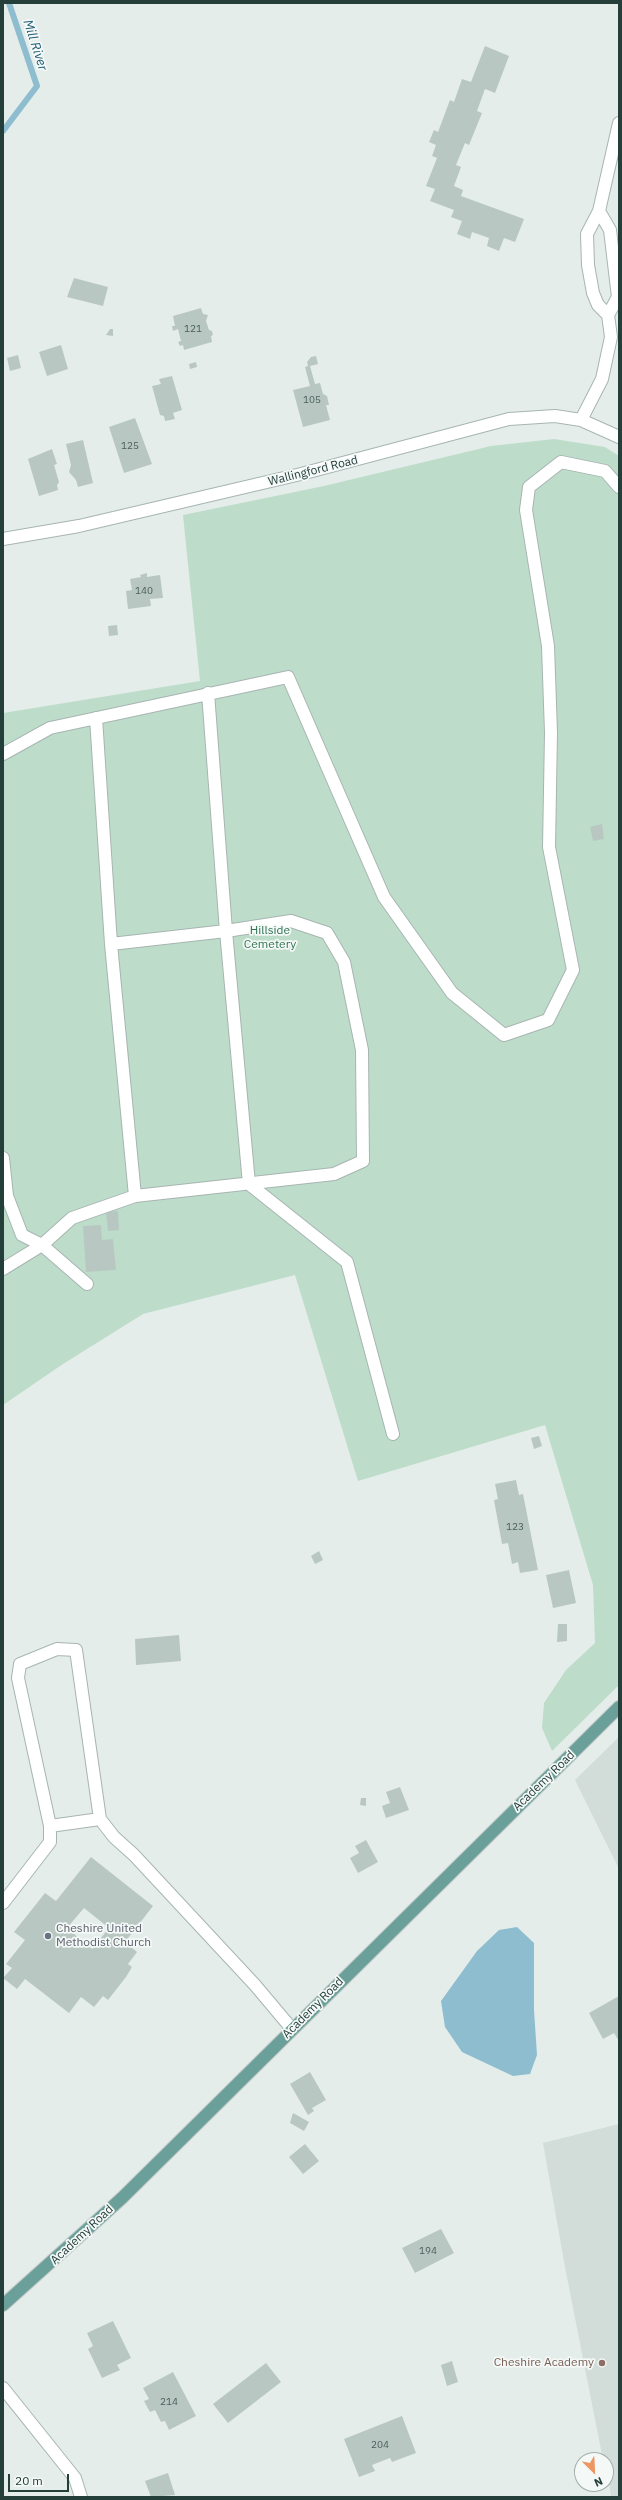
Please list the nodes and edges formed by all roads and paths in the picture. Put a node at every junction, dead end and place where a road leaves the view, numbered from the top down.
1 (619, 123) edge
2 (599, 211) junction
3 (608, 315) junction
4 (581, 420) junction
5 (619, 437) edge
6 (619, 487) edge
7 (3, 539) edge
8 (208, 693) junction
9 (96, 718) junction
10 (3, 754) edge
11 (226, 931) junction
12 (111, 944) junction
13 (3, 1158) edge
14 (249, 1184) junction
15 (136, 1196) junction
16 (42, 1245) junction
17 (3, 1269) edge
18 (87, 1284) dead end
19 (393, 1434) dead end
20 (619, 1707) edge
21 (100, 1819) junction
22 (50, 1826) junction
23 (3, 1903) edge
24 (292, 2029) junction
25 (3, 2305) edge
26 (3, 2388) edge
27 (81, 2497) edge

1 - 2 street
2 - 3 street
2 - 3 street
3 - 4 street
4 - 5 street, Wallingford Road
4 - 7 street, Wallingford Road
6 - 8 street
8 - 9 street
8 - 11 street
9 - 10 street
9 - 12 street
11 - 12 street
11 - 14 street
11 - 14 street
12 - 15 street
13 - 16 street
14 - 15 street
14 - 19 street
15 - 16 street
16 - 17 street
16 - 18 street
20 - 24 main road, Academy Road
21 - 22 street
21 - 22 street
21 - 24 street
22 - 23 street
24 - 25 main road, Academy Road
26 - 27 street

